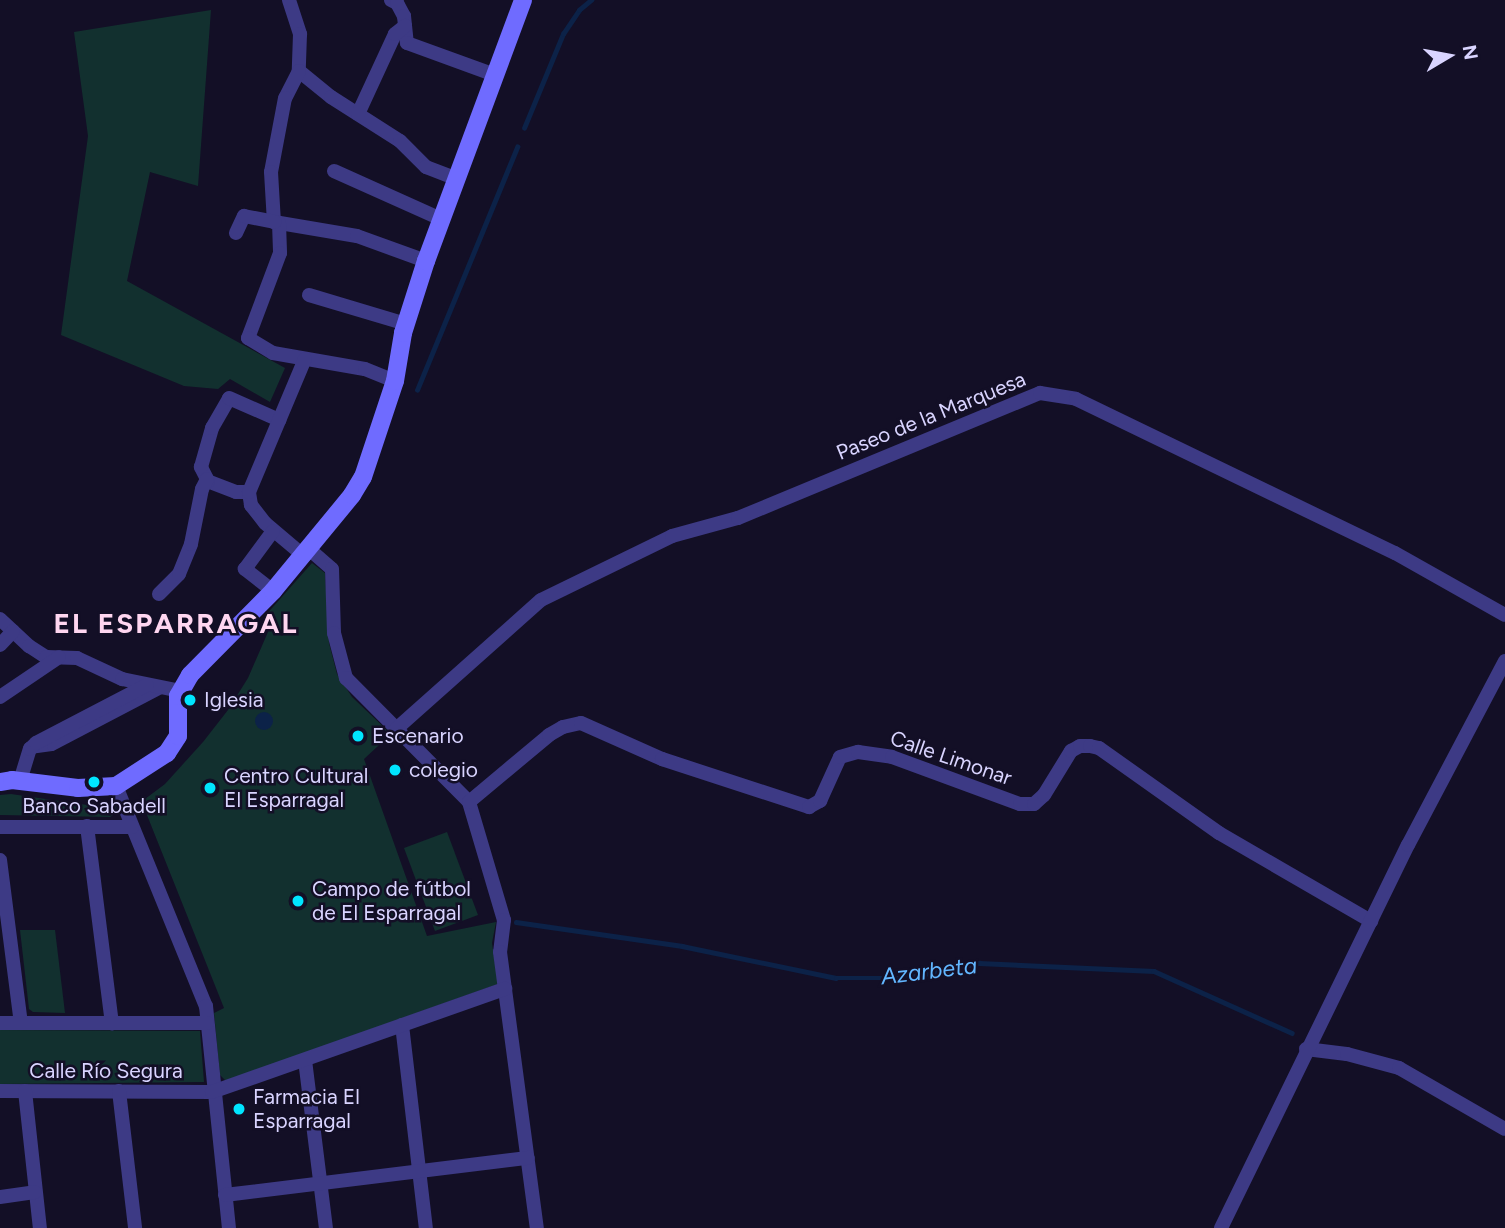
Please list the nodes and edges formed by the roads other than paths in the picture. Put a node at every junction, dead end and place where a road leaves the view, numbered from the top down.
1 (289, 0) edge
2 (391, 0) edge
3 (523, 0) edge
4 (405, 26) junction
5 (299, 71) junction
6 (495, 75) junction
7 (358, 114) junction
8 (334, 171) dead end
9 (455, 178) junction
10 (441, 219) junction
11 (276, 223) junction
12 (236, 233) dead end
13 (426, 261) junction
14 (309, 295) dead end
15 (406, 324) junction
16 (305, 359) junction
17 (395, 381) junction
18 (279, 420) junction
19 (207, 479) junction
20 (249, 492) junction
21 (274, 531) junction
22 (306, 553) junction
23 (273, 591) junction
24 (159, 594) dead end
25 (1505, 615) edge
26 (0, 619) edge
27 (13, 631) junction
28 (0, 645) edge
29 (59, 657) junction
30 (1505, 661) edge
31 (147, 685) junction
32 (172, 690) junction
33 (0, 697) edge
34 (395, 730) junction
35 (30, 749) junction
36 (20, 781) junction
37 (0, 782) edge
38 (116, 786) junction
39 (469, 802) junction
40 (0, 827) edge
41 (88, 827) junction
42 (132, 827) junction
43 (0, 860) edge
44 (1371, 921) junction
45 (505, 989) junction
46 (0, 1023) edge
47 (21, 1023) junction
48 (112, 1023) junction
49 (207, 1023) junction
50 (402, 1025) junction
51 (1306, 1048) junction
52 (305, 1060) junction
53 (0, 1091) edge
54 (25, 1091) junction
55 (119, 1091) junction
56 (212, 1092) junction
57 (1505, 1129) edge
58 (528, 1158) junction
59 (419, 1171) junction
60 (321, 1183) junction
61 (35, 1192) junction
62 (225, 1195) junction
63 (0, 1196) edge
64 (40, 1228) edge
65 (135, 1228) edge
66 (229, 1228) edge
67 (326, 1228) edge
68 (426, 1228) edge
69 (537, 1228) edge
70 (1221, 1228) edge

1 - 5 street
2 - 4 street
3 - 6 main road
4 - 6 street
4 - 7 street
5 - 7 street
5 - 11 street
6 - 9 main road
7 - 9 street
8 - 10 street
9 - 10 main road
10 - 13 main road
11 - 12 street
11 - 13 street
11 - 16 street
13 - 15 main road
14 - 15 street
15 - 17 main road
16 - 17 street
16 - 18 street
17 - 22 main road
18 - 19 street
18 - 20 street
19 - 20 street
19 - 24 street
20 - 21 street
21 - 22 street
21 - 23 street
22 - 23 main road
22 - 34 street
23 - 32 main road
25 - 34 street, Paseo de la Marquesa
26 - 27 street
27 - 28 street
27 - 29 street
29 - 31 street
29 - 33 street
30 - 44 street
31 - 32 street
31 - 35 street
32 - 35 street
32 - 38 main road
34 - 39 street
35 - 36 street
36 - 37 main road
36 - 38 main road
38 - 42 street
39 - 44 street, Calle Limonar
39 - 45 street
40 - 41 street
41 - 42 street
41 - 48 street
42 - 49 street
43 - 47 street
44 - 51 street
45 - 50 street, Calle Río Segura
45 - 58 street
46 - 47 street
47 - 48 street
48 - 49 street
49 - 56 street
50 - 52 street, Calle Río Segura
50 - 59 street
51 - 57 street
51 - 70 street
52 - 56 street, Calle Río Segura
52 - 60 street
53 - 54 street, Calle Río Segura
54 - 55 street, Calle Río Segura
54 - 61 street
55 - 56 street, Calle Río Segura
55 - 65 street
56 - 62 street
58 - 59 street
58 - 69 street
59 - 60 street
59 - 68 street
60 - 62 street
60 - 67 street
61 - 63 street
61 - 64 street
62 - 66 street

